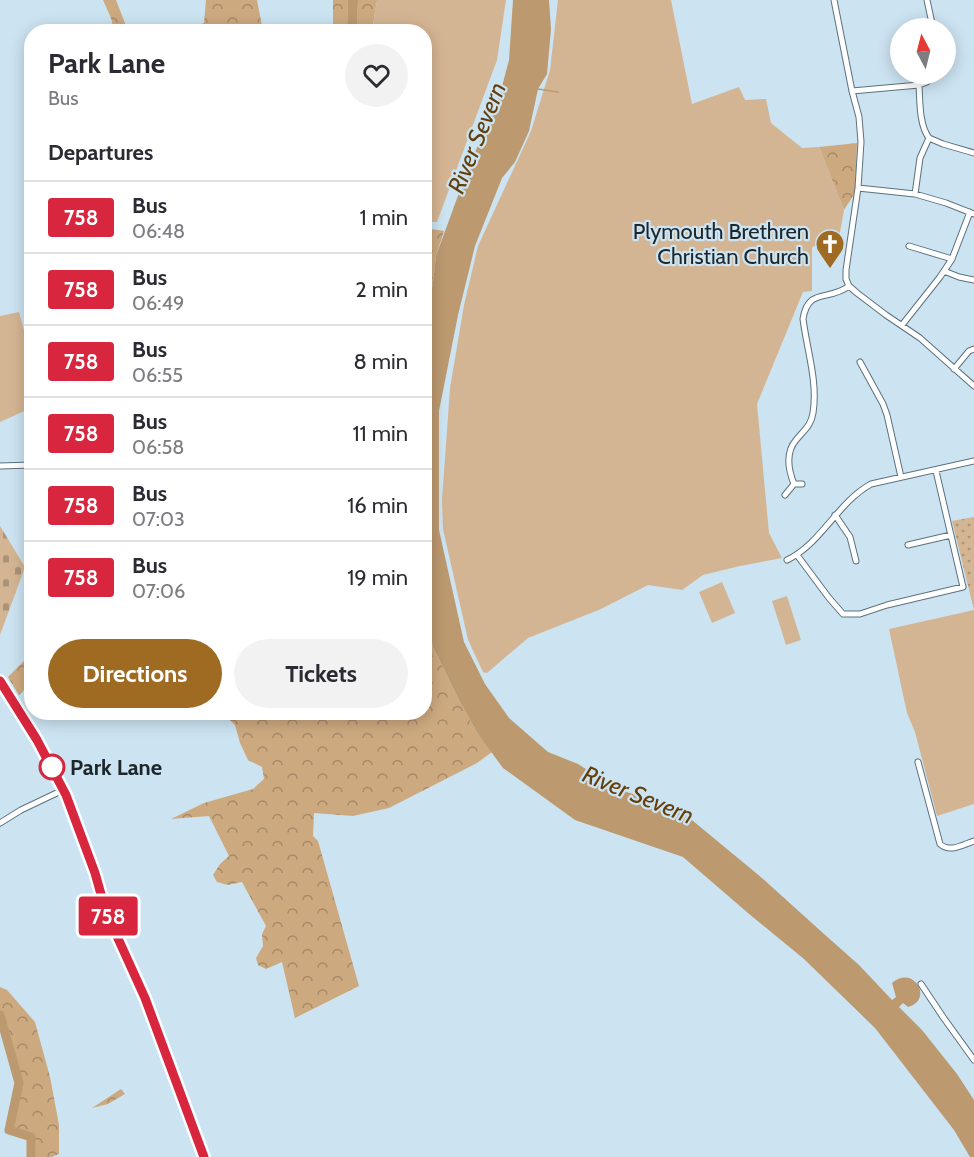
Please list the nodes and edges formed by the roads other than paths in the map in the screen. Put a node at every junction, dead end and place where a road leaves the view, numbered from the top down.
1 (834, 0) edge
2 (927, 0) edge
3 (931, 18) edge
4 (919, 85) joint
5 (852, 91) junction
6 (929, 138) junction
7 (974, 153) edge
8 (858, 188) junction
9 (915, 194) junction
10 (972, 213) edge
11 (909, 246) dead end
12 (952, 259) junction
13 (944, 271) junction
14 (974, 280) edge
15 (849, 286) junction
16 (902, 325) junction
17 (974, 349) edge
18 (860, 362) dead end
19 (954, 369) junction
20 (974, 386) edge
21 (974, 461) edge
22 (24, 465) edge
23 (0, 466) edge
24 (936, 471) junction
25 (901, 477) junction
26 (794, 484) junction
27 (802, 484) dead end
28 (785, 495) dead end
29 (836, 515) junction
30 (951, 535) junction
31 (908, 545) dead end
32 (797, 555) junction
33 (787, 560) dead end
34 (856, 561) dead end
35 (0, 681) edge
36 (24, 719) edge
37 (24, 720) edge
38 (918, 762) dead end
39 (63, 790) junction
40 (0, 823) edge
41 (974, 841) edge
42 (921, 984) dead end
43 (974, 1060) edge
44 (204, 1157) edge

1 - 5 street
2 - 3 street
4 - 5 street
4 - 6 street
5 - 8 street
6 - 7 street
6 - 9 street
8 - 9 street
8 - 15 street
9 - 10 street
10 - 12 street
11 - 12 street
12 - 13 street
13 - 14 street
13 - 16 street
15 - 16 street
15 - 26 street
16 - 19 street
17 - 19 street
18 - 25 street
19 - 20 street
21 - 24 street
22 - 23 street
24 - 25 street
24 - 30 street
25 - 29 street
26 - 27 street
26 - 28 street
29 - 32 street
29 - 34 street
30 - 31 street
30 - 32 street
32 - 33 street
35 - 36 main road
37 - 39 main road
38 - 41 street
39 - 40 street
39 - 44 main road
42 - 43 street

